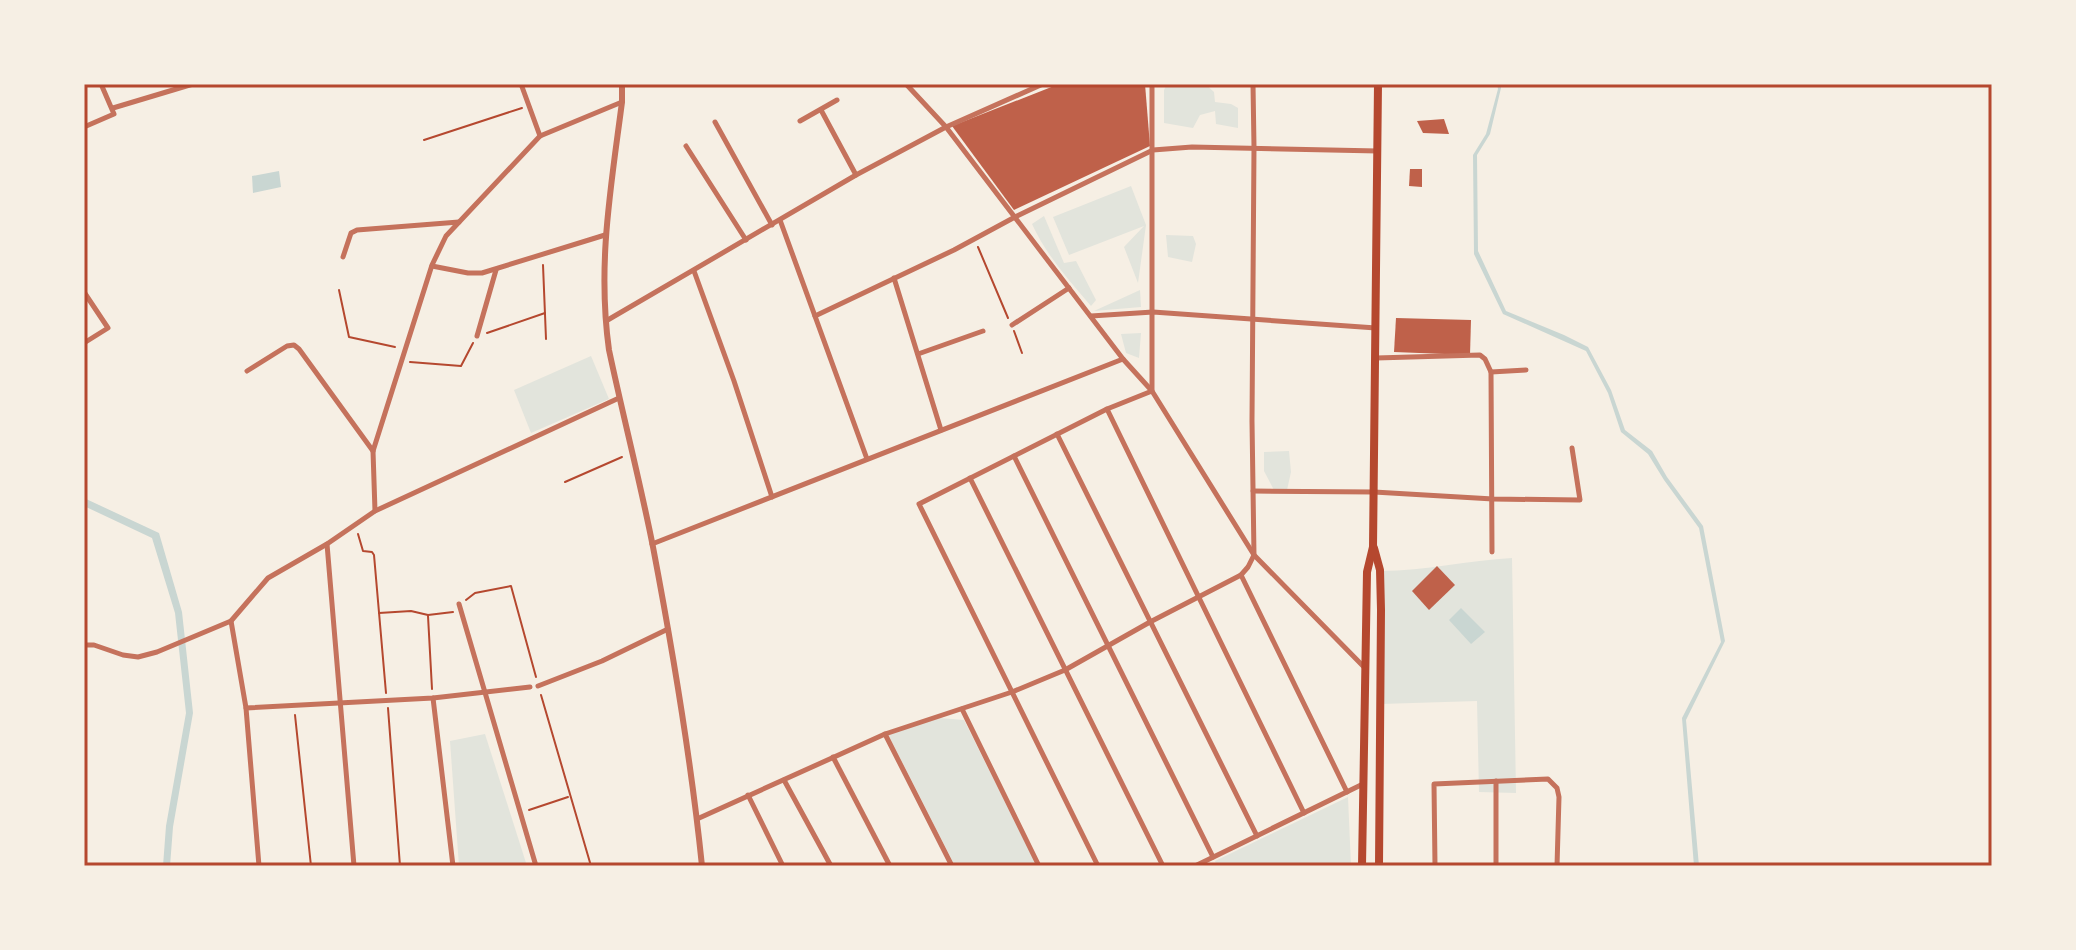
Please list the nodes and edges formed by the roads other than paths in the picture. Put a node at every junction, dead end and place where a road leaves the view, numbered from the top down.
1 (101, 84) edge
2 (193, 84) edge
3 (521, 84) edge
4 (622, 84) edge
5 (906, 84) edge
6 (1043, 84) edge
7 (1152, 84) edge
8 (1253, 84) edge
9 (1378, 84) edge
10 (837, 100) dead end
11 (622, 102) junction
12 (821, 110) junction
13 (114, 111) junction
14 (800, 121) dead end
15 (715, 122) dead end
16 (84, 127) edge
17 (946, 127) junction
18 (540, 136) junction
19 (686, 146) dead end
20 (1254, 147) junction
21 (1153, 150) junction
22 (1378, 151) junction
23 (856, 175) junction
24 (1015, 217) junction
25 (780, 220) junction
26 (460, 221) junction
27 (772, 225) junction
28 (605, 235) junction
29 (746, 240) junction
30 (343, 257) dead end
31 (432, 265) junction
32 (496, 269) junction
33 (694, 271) junction
34 (894, 278) junction
35 (1069, 288) junction
36 (84, 292) edge
37 (1153, 312) junction
38 (815, 316) junction
39 (1090, 316) junction
40 (1252, 319) junction
41 (605, 321) junction
42 (1012, 325) road end
43 (1377, 328) junction
44 (983, 331) dead end
45 (477, 336) road end
46 (84, 343) edge
47 (918, 354) junction
48 (1376, 358) junction
49 (1123, 359) junction
50 (1526, 370) dead end
51 (247, 371) dead end
52 (1491, 372) junction
53 (1152, 391) junction
54 (619, 398) junction
55 (1107, 409) junction
56 (941, 430) junction
57 (1057, 434) junction
58 (1572, 448) dead end
59 (373, 451) junction
60 (1014, 456) junction
61 (867, 459) junction
62 (970, 478) junction
63 (1253, 491) junction
64 (1374, 492) junction
65 (772, 497) junction
66 (1493, 499) junction
67 (375, 511) junction
68 (327, 544) junction
69 (652, 544) junction
70 (1373, 547) junction
71 (1492, 552) dead end
72 (1254, 555) junction
73 (1241, 575) junction
74 (1197, 597) junction
75 (459, 604) road end
76 (231, 621) junction
77 (1150, 622) junction
78 (668, 629) junction
79 (84, 645) edge
80 (1108, 647) junction
81 (1364, 667) junction
82 (1065, 670) junction
83 (538, 686) road end
84 (530, 687) dead end
85 (1012, 692) junction
86 (484, 693) junction
87 (433, 698) junction
88 (340, 703) junction
89 (246, 708) junction
90 (962, 709) junction
91 (885, 734) junction
92 (833, 757) junction
93 (784, 780) junction
94 (1496, 781) junction
95 (1363, 784) junction
96 (1347, 792) junction
97 (748, 795) junction
98 (1304, 813) junction
99 (697, 819) junction
100 (1257, 836) junction
101 (1213, 857) junction
102 (259, 866) edge
103 (354, 866) edge
104 (453, 866) edge
105 (536, 866) edge
106 (702, 866) edge
107 (783, 866) edge
108 (831, 866) edge
109 (890, 866) edge
110 (952, 866) edge
111 (1039, 866) edge
112 (1098, 866) edge
113 (1163, 866) edge
114 (1195, 866) edge
115 (1362, 866) edge
116 (1379, 866) edge
117 (1435, 866) edge
118 (1496, 866) edge
119 (1557, 866) edge

1 - 13 street
2 - 13 street
3 - 18 street
4 - 11 street
5 - 17 street
6 - 17 street
7 - 21 street
8 - 20 street
9 - 22 main road
10 - 12 street
11 - 18 street
11 - 28 street
12 - 14 street
12 - 23 street
13 - 16 street
15 - 27 street
17 - 23 street
17 - 24 street
18 - 26 street
19 - 29 street
20 - 21 street
20 - 22 street
20 - 40 street
21 - 24 street
21 - 37 street
22 - 43 main road
23 - 25 street
24 - 34 street
24 - 35 street
25 - 27 street
25 - 38 street
26 - 30 street
26 - 31 street
27 - 29 street
28 - 32 street
28 - 41 street
29 - 33 street
31 - 32 street
31 - 59 street
32 - 45 street
33 - 41 street
33 - 65 street
34 - 38 street
34 - 47 street
35 - 39 street
35 - 42 street
36 - 46 street
37 - 39 street
37 - 40 street
37 - 53 street
38 - 61 street
39 - 49 street
40 - 43 street
40 - 63 street
41 - 54 street
43 - 48 main road
44 - 47 street
47 - 56 street
48 - 52 street
48 - 64 main road
49 - 53 street
49 - 56 street
50 - 52 street
51 - 59 street
52 - 66 street
53 - 55 street
53 - 72 street
54 - 67 street
54 - 69 street
55 - 57 street
55 - 74 street
56 - 61 street
57 - 60 street
57 - 77 street
58 - 66 street
59 - 67 street
60 - 62 street
60 - 80 street
61 - 65 street
62 - 82 street
62 - 85 street
63 - 64 street
63 - 72 street
64 - 66 street
64 - 70 main road
65 - 69 street
66 - 71 street
67 - 68 street
68 - 76 street
68 - 88 street
69 - 78 street
70 - 81 main road
70 - 116 main road
72 - 73 street
72 - 81 street
73 - 74 street
73 - 96 street
74 - 77 street
74 - 98 street
75 - 86 street
76 - 79 street
76 - 89 street
77 - 80 street
77 - 100 street
78 - 83 street
78 - 99 street
80 - 82 street
80 - 101 street
81 - 95 main road
82 - 85 street
82 - 113 street
84 - 86 street
85 - 90 street
85 - 112 street
86 - 87 street
86 - 105 street
87 - 88 street
87 - 104 street
88 - 89 street
88 - 103 street
89 - 102 street
90 - 91 street
90 - 111 street
91 - 92 street
91 - 110 street
92 - 93 street
92 - 109 street
93 - 97 street
93 - 108 street
94 - 117 street
94 - 118 street
94 - 119 street
95 - 96 street
95 - 115 main road
96 - 98 street
97 - 99 street
97 - 107 street
98 - 100 street
99 - 106 street
100 - 101 street
101 - 114 street

